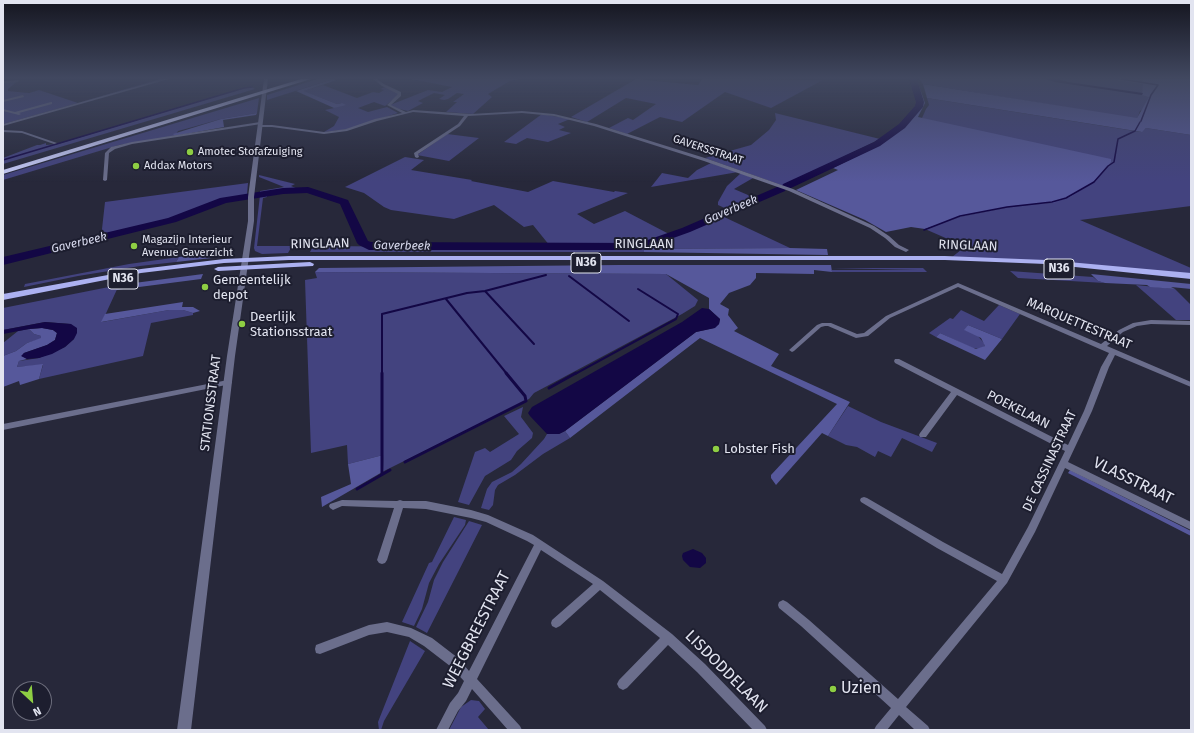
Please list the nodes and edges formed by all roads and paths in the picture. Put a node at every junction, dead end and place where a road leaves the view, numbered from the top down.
1 (14, 113) edge
2 (15, 113) edge
3 (46, 113) edge
4 (189, 113) edge
5 (193, 113) edge
6 (262, 113) edge
7 (400, 113) edge
8 (445, 113) edge
9 (500, 113) edge
10 (535, 113) edge
11 (467, 115) junction
12 (3, 116) edge
13 (33, 117) junction
14 (3, 125) edge
15 (260, 125) junction
16 (3, 131) edge
17 (10, 131) junction
18 (3, 134) edge
19 (55, 143) dead end
20 (417, 157) dead end
21 (3, 167) edge
22 (3, 172) edge
23 (106, 180) dead end
24 (906, 250) dead end
25 (245, 263) junction
26 (1191, 276) edge
27 (1191, 281) edge
28 (3, 297) edge
29 (3, 302) edge
30 (1191, 323) edge
31 (1102, 348) junction
32 (792, 350) dead end
33 (1113, 352) junction
34 (897, 361) dead end
35 (228, 382) junction
36 (1191, 385) edge
37 (956, 391) junction
38 (3, 427) edge
39 (924, 435) dead end
40 (1068, 450) junction
41 (1063, 463) junction
42 (864, 500) dead end
43 (400, 503) junction
44 (333, 506) dead end
45 (1191, 526) edge
46 (538, 544) junction
47 (382, 560) dead end
48 (1004, 580) junction
49 (600, 584) junction
50 (783, 605) dead end
51 (556, 623) dead end
52 (668, 638) junction
53 (320, 649) dead end
54 (470, 678) junction
55 (623, 684) dead end
56 (899, 708) junction
57 (184, 730) edge
58 (442, 730) edge
59 (516, 730) edge
60 (760, 730) edge
61 (880, 730) edge
62 (924, 730) edge

1 - 12 street
2 - 13 street
3 - 13 street
4 - 21 highway
5 - 22 highway
6 - 15 street, STATIONSSTRAAT
7 - 15 street, GAVERSSTRAAT
8 - 11 street, GAVERSSTRAAT
9 - 11 street, GAVERSSTRAAT
10 - 24 street, GAVERSSTRAAT
11 - 20 street
13 - 14 street
15 - 23 street, GAVERSSTRAAT
15 - 25 street, STATIONSSTRAAT
16 - 17 street
17 - 18 street
17 - 19 street
25 - 26 main road, RINGLAAN / N36
25 - 27 main road, RINGLAAN / N36
25 - 28 main road, RINGLAAN / N36
25 - 29 main road, RINGLAAN / N36
25 - 35 street, STATIONSSTRAAT
30 - 31 street
31 - 32 street, MARQUETTESTRAAT
31 - 33 street, MARQUETTESTRAAT
33 - 36 street, MARQUETTESTRAAT
33 - 40 street, DE CASSINASTRAAT
34 - 37 street, POEKELAAN
35 - 38 street
35 - 57 street, STATIONSSTRAAT
37 - 39 street
37 - 40 street, POEKELAAN
40 - 41 street, DE CASSINASTRAAT
41 - 45 street, VLASSTRAAT
41 - 48 street, DE CASSINASTRAAT
42 - 48 street
43 - 44 street, LISDODDELAAN
43 - 46 street, LISDODDELAAN
43 - 47 street
46 - 49 street, LISDODDELAAN
46 - 54 street, WEEGBREESTRAAT
48 - 56 street, DE CASSINASTRAAT
49 - 51 street
49 - 52 street, LISDODDELAAN
50 - 56 street
52 - 55 street, LISDODDELAAN
52 - 60 street, LISDODDELAAN
53 - 54 street
54 - 58 street, WEEGBREESTRAAT
54 - 59 street
56 - 61 street, DE CASSINASTRAAT
56 - 62 street

